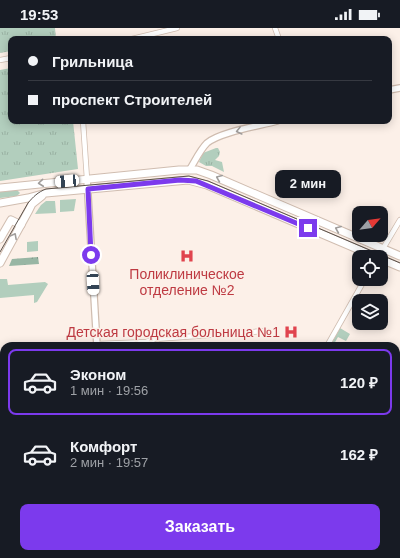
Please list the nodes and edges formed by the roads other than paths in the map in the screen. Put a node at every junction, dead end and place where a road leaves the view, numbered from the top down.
1 (178, 28) edge
2 (145, 36) edge
3 (83, 124) edge
4 (264, 124) edge
5 (190, 169) junction
6 (87, 179) junction
7 (22, 185) junction
8 (0, 188) edge
9 (88, 189) junction
10 (46, 193) junction
11 (32, 197) junction
12 (268, 199) junction
13 (0, 203) edge
14 (264, 209) junction
15 (29, 210) junction
16 (400, 220) edge
17 (21, 224) junction
18 (0, 238) edge
19 (383, 248) junction
20 (361, 250) edge
21 (400, 256) edge
22 (388, 262) edge
23 (0, 263) edge
24 (400, 267) edge
25 (361, 286) edge
26 (265, 331) dead end
27 (97, 342) edge
28 (146, 342) edge
29 (329, 342) edge

1 - 2 street
3 - 6 street
4 -> 5 street
5 - 6 main road
12 -> 5 main road
6 -> 7 main road
6 - 9 street
7 - 8 main road
7 - 11 main road
9 - 10 main road
9 - 14 main road
9 - 27 street
10 - 11 main road
10 - 15 main road
11 - 13 main road
11 - 15 main road
12 - 14 main road
19 -> 12 main road
14 - 20 main road
15 - 17 main road
16 - 19 street
17 - 18 main road
23 -> 17 main road
19 - 21 main road
22 - 24 main road
25 - 29 street
26 - 28 street

